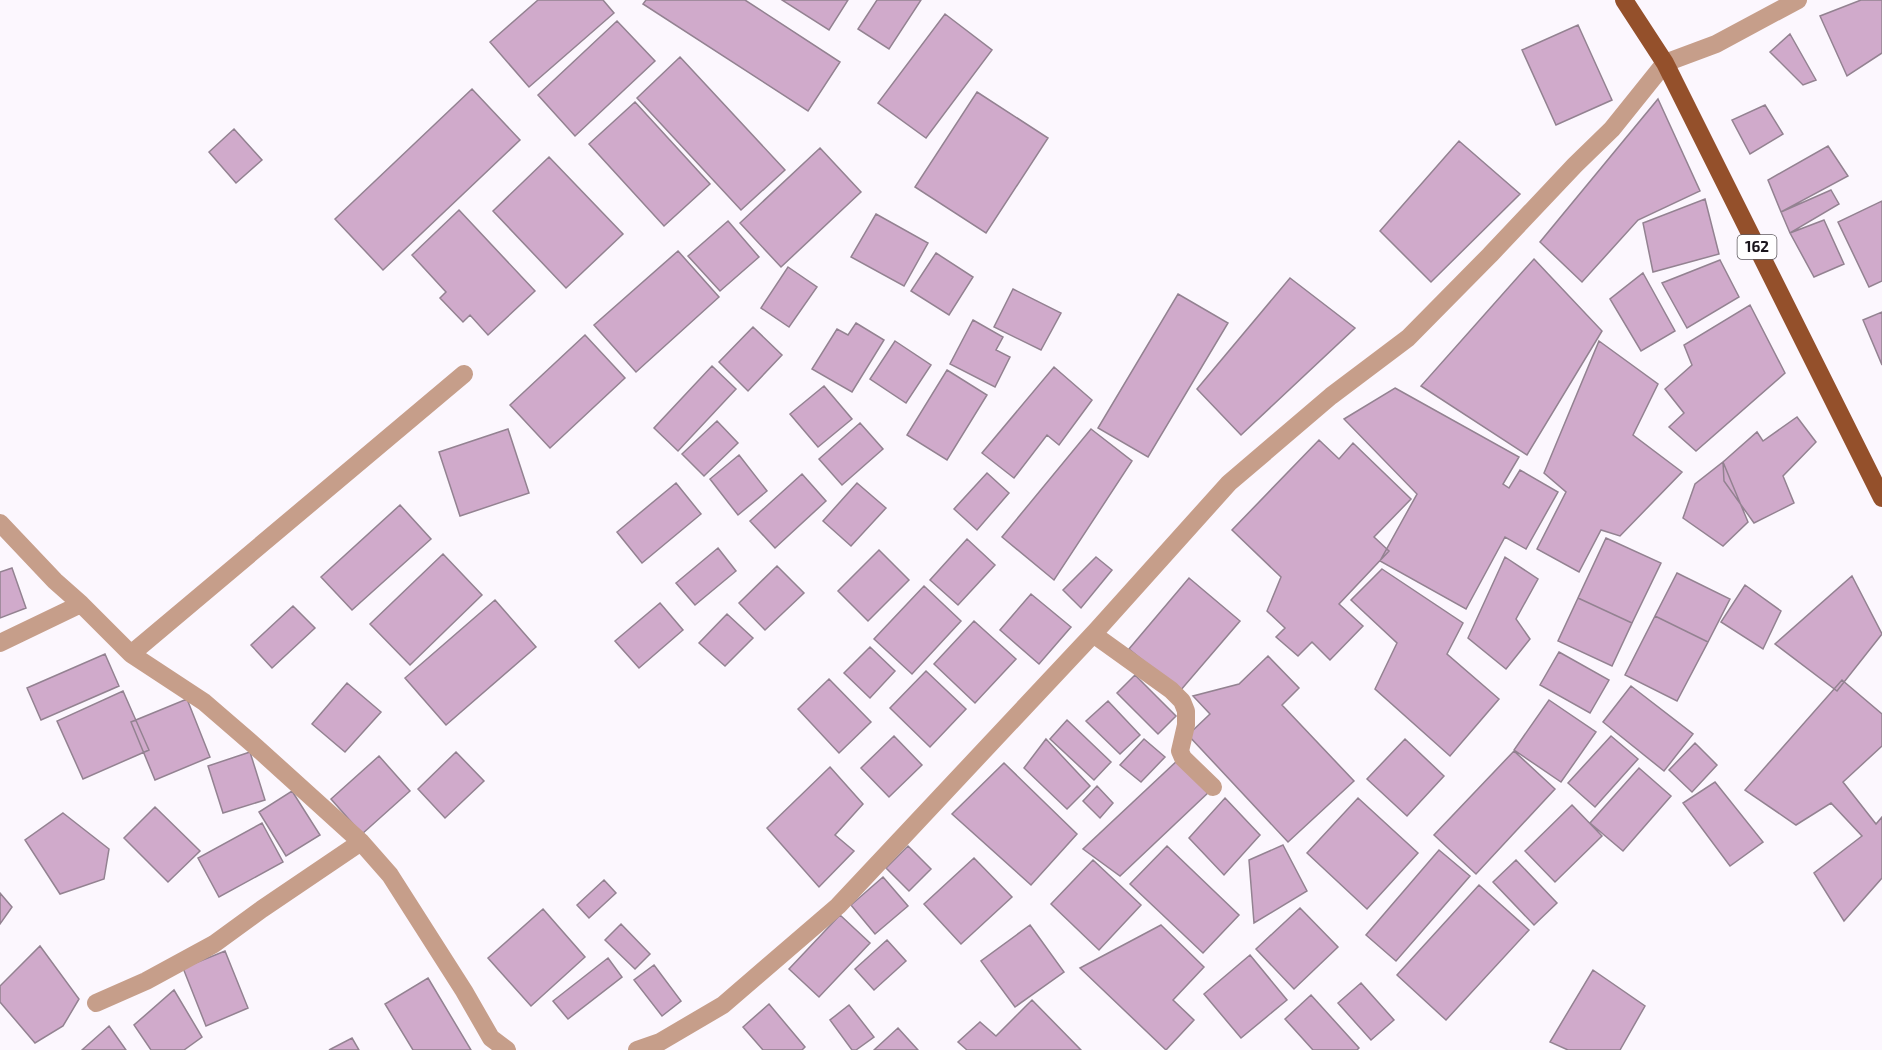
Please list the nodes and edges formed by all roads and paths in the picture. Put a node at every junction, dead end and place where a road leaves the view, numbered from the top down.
1 (1624, 0) edge
2 (1798, 0) edge
3 (1665, 63) junction
4 (464, 374) dead end
5 (1882, 498) edge
6 (0, 523) edge
7 (81, 604) junction
8 (1093, 634) junction
9 (0, 643) edge
10 (131, 654) junction
11 (1213, 786) dead end
12 (361, 842) junction
13 (96, 1003) dead end
14 (507, 1050) edge
15 (637, 1050) edge

1 - 3 main road, 162
2 - 3 street
3 - 5 main road, 162
3 - 8 street
4 - 10 street
6 - 7 street
7 - 9 street
7 - 10 street
8 - 11 street
8 - 15 street
10 - 12 street
12 - 13 street
12 - 14 street

